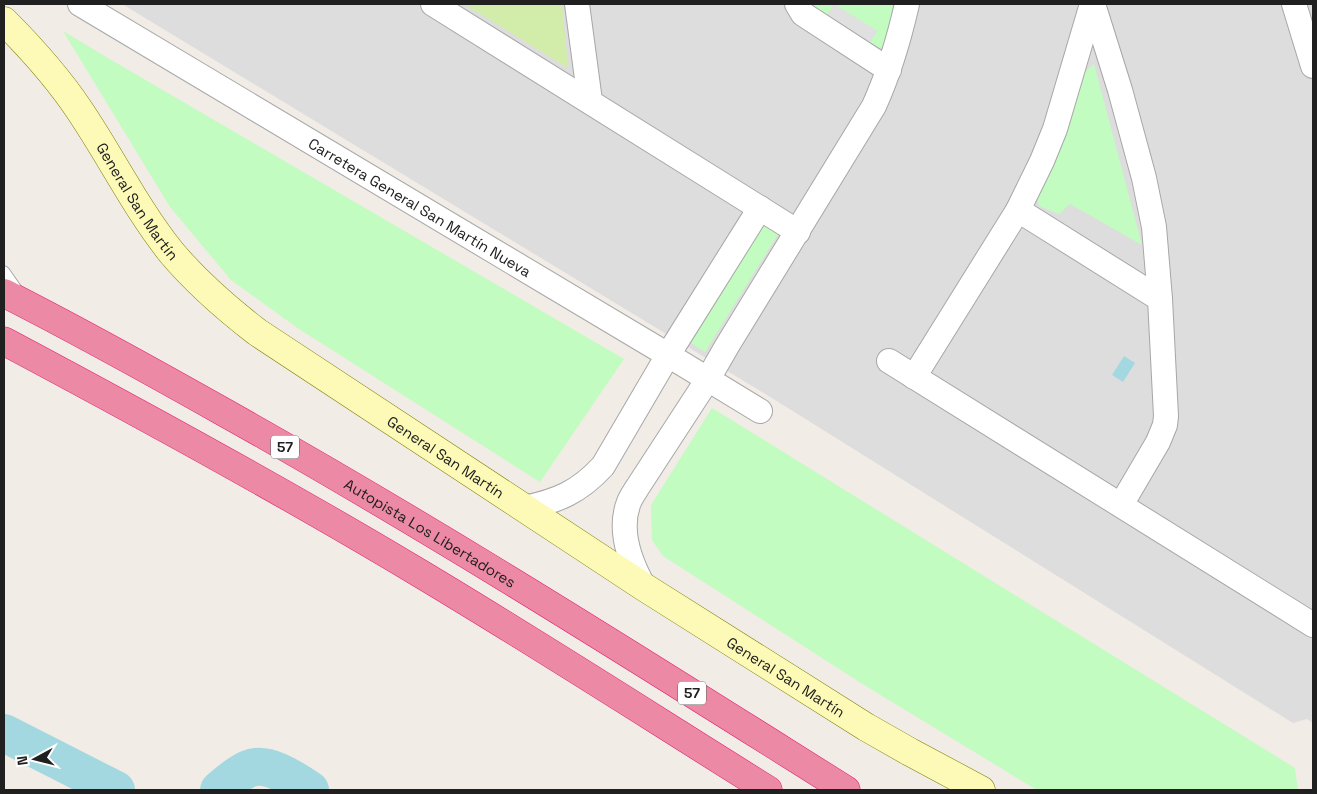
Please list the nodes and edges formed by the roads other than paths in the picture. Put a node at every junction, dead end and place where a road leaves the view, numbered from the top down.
1 (80, 4) edge
2 (433, 4) edge
3 (577, 4) edge
4 (797, 4) edge
5 (907, 4) edge
6 (1092, 4) edge
7 (1294, 4) edge
8 (4, 21) edge
9 (1313, 66) edge
10 (889, 70) junction
11 (590, 101) junction
12 (760, 208) junction
13 (1018, 210) junction
14 (798, 232) junction
15 (4, 272) edge
16 (4, 293) edge
17 (1160, 299) junction
18 (28, 306) junction
19 (4, 341) edge
20 (668, 355) junction
21 (889, 361) dead end
22 (914, 377) junction
23 (708, 379) junction
24 (760, 411) dead end
25 (1121, 505) junction
26 (524, 508) junction
27 (644, 587) junction
28 (1313, 625) edge
29 (768, 790) edge
30 (846, 790) edge
31 (981, 790) edge

1 - 20 street, Carretera General San Martín Nueva
2 - 11 street
3 - 11 street
4 - 10 street
5 - 10 street
6 - 13 street
6 - 17 street
7 - 9 street
8 - 26 street, General San Martín
10 - 14 street
11 - 12 street
12 - 14 street
12 - 20 street
13 - 17 street
13 - 22 street
14 - 23 street
15 - 18 lane
16 - 18 highway, Autopista Los Libertadores / 57
17 - 25 street
18 - 30 highway, Autopista Los Libertadores / 57
19 - 29 highway
20 - 23 street, Carretera General San Martín Nueva
20 - 26 street
21 - 22 street
22 - 25 street
23 - 24 street, Carretera General San Martín Nueva
23 - 27 street
25 - 28 street
26 - 27 street, General San Martín
27 - 31 street, General San Martín

